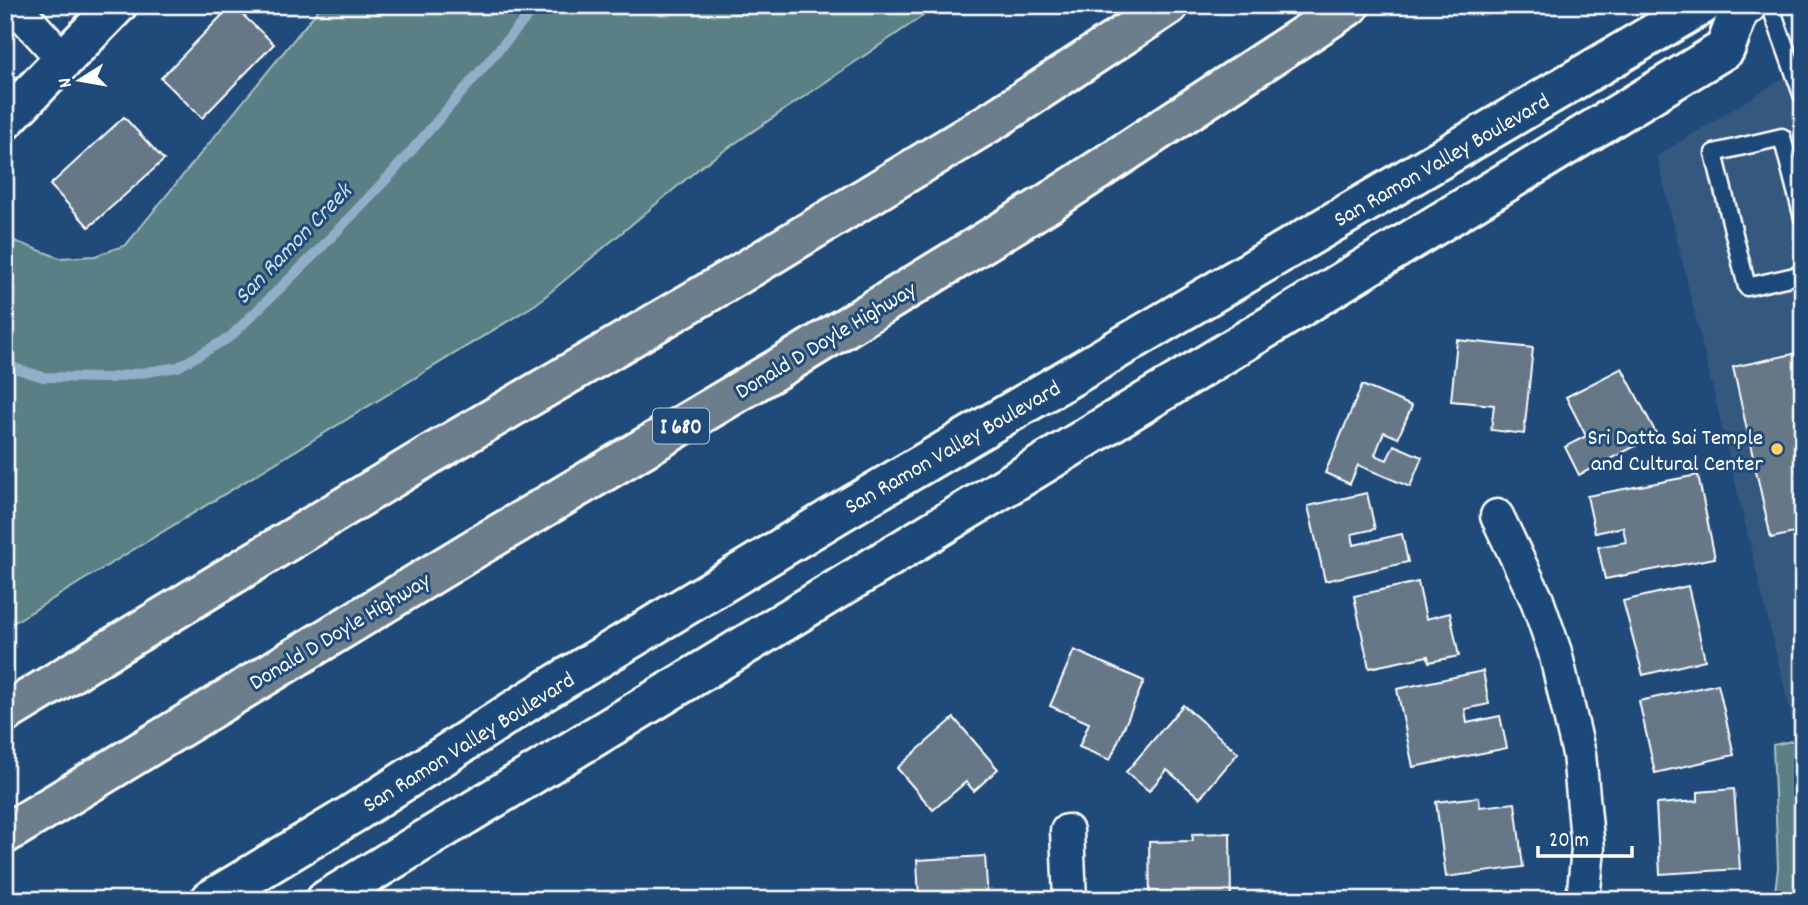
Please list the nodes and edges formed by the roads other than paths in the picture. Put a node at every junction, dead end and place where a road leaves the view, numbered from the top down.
1 (14, 5) edge
2 (117, 5) edge
3 (1168, 5) edge
4 (1350, 5) edge
5 (1702, 5) edge
6 (1746, 7) edge
7 (63, 59) junction
8 (1803, 97) edge
9 (5, 120) edge
10 (1803, 218) edge
11 (1803, 274) edge
12 (1497, 516) dead end
13 (5, 713) edge
14 (1067, 831) dead end
15 (5, 834) edge
16 (210, 900) edge
17 (326, 900) edge
18 (1070, 900) edge
19 (1583, 900) edge

1 - 7 street
2 - 7 main road
3 - 13 highway
4 - 15 highway, Donald D Doyle Highway / I 680
5 - 16 main road, San Ramon Valley Boulevard
6 - 8 lane
6 - 17 main road
7 - 9 main road
10 - 11 lane
12 - 19 street
14 - 18 street

